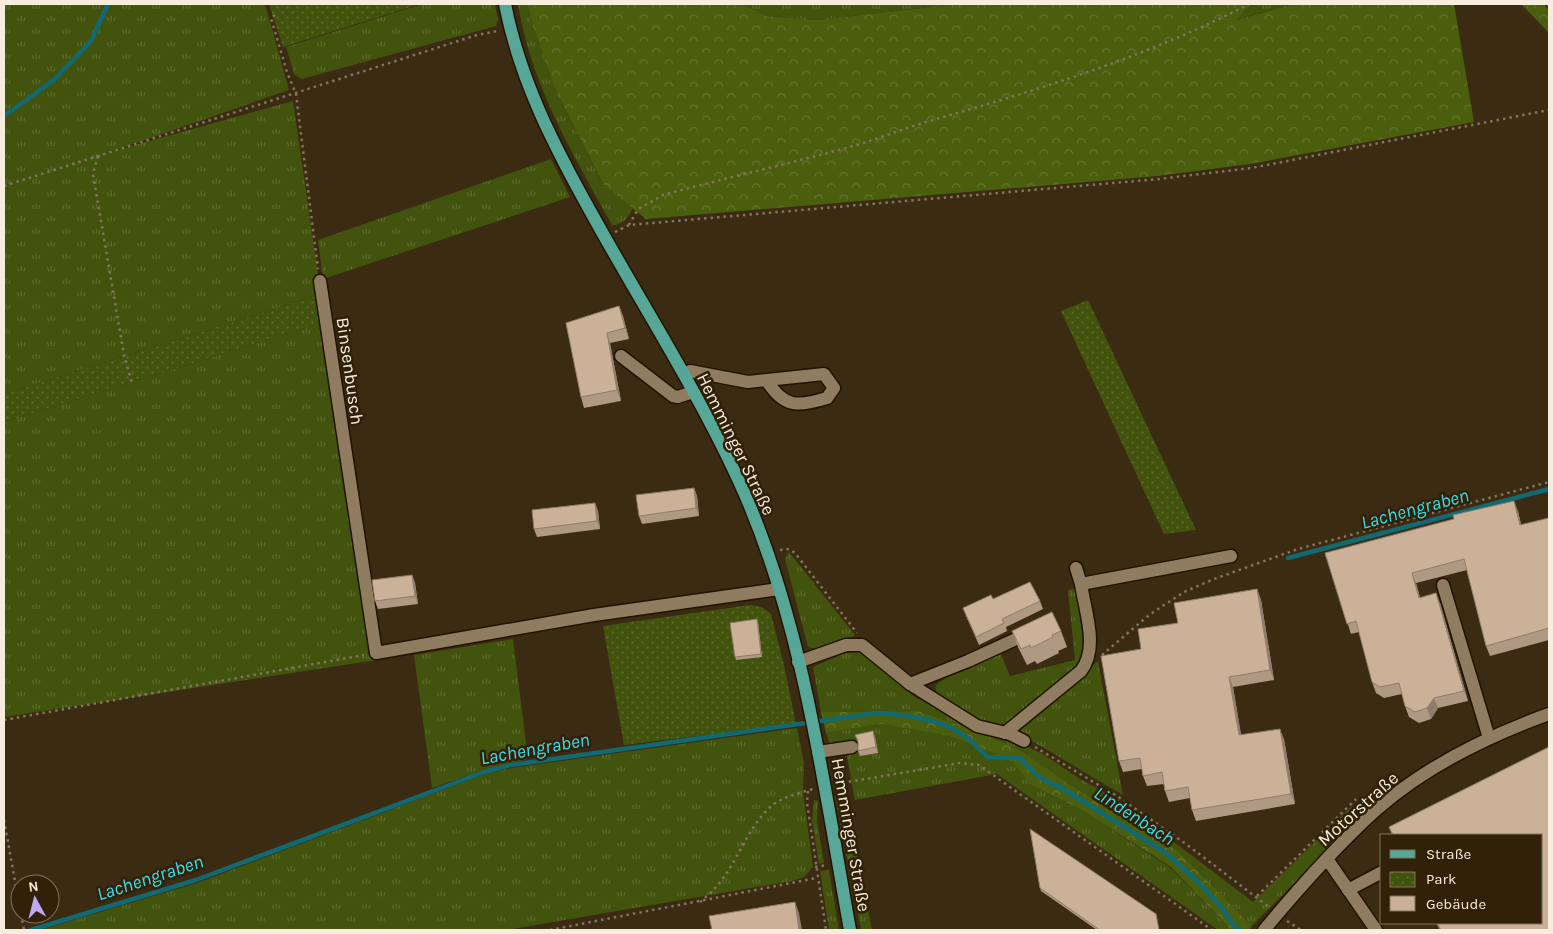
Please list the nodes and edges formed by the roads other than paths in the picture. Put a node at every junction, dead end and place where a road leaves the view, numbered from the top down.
1 (506, 4) edge
2 (320, 281) road end
3 (621, 356) dead end
4 (684, 374) junction
5 (767, 381) junction
6 (693, 392) junction
7 (1231, 556) dead end
8 (1076, 568) dead end
9 (1081, 584) junction
10 (1443, 585) dead end
11 (779, 589) junction
12 (1039, 628) edge
13 (798, 662) junction
14 (910, 684) junction
15 (1549, 714) edge
16 (1005, 734) junction
17 (1489, 738) junction
18 (1024, 741) road end
19 (816, 746) junction
20 (852, 747) dead end
21 (1327, 859) junction
22 (1380, 873) edge
23 (1348, 890) junction
24 (1265, 929) edge
25 (850, 930) edge
26 (1376, 930) edge

1 - 4 main road, Hemminger Straße
2 - 11 street, Binsenbusch
3 - 6 street
4 - 5 street
4 - 6 main road, Hemminger Straße
5 - 5 street
6 - 11 main road, Hemminger Straße
7 - 9 street
8 - 9 street
9 - 16 street
10 - 17 street
11 - 13 main road, Hemminger Straße
12 - 14 street
13 - 14 street
13 - 19 main road, Hemminger Straße
14 - 16 street
15 - 17 street, Motorstraße
16 - 18 street
17 - 21 street, Motorstraße
19 - 20 street
19 - 25 main road, Hemminger Straße
21 - 23 street
21 - 24 street, Motorstraße
22 - 23 street
23 - 26 street

